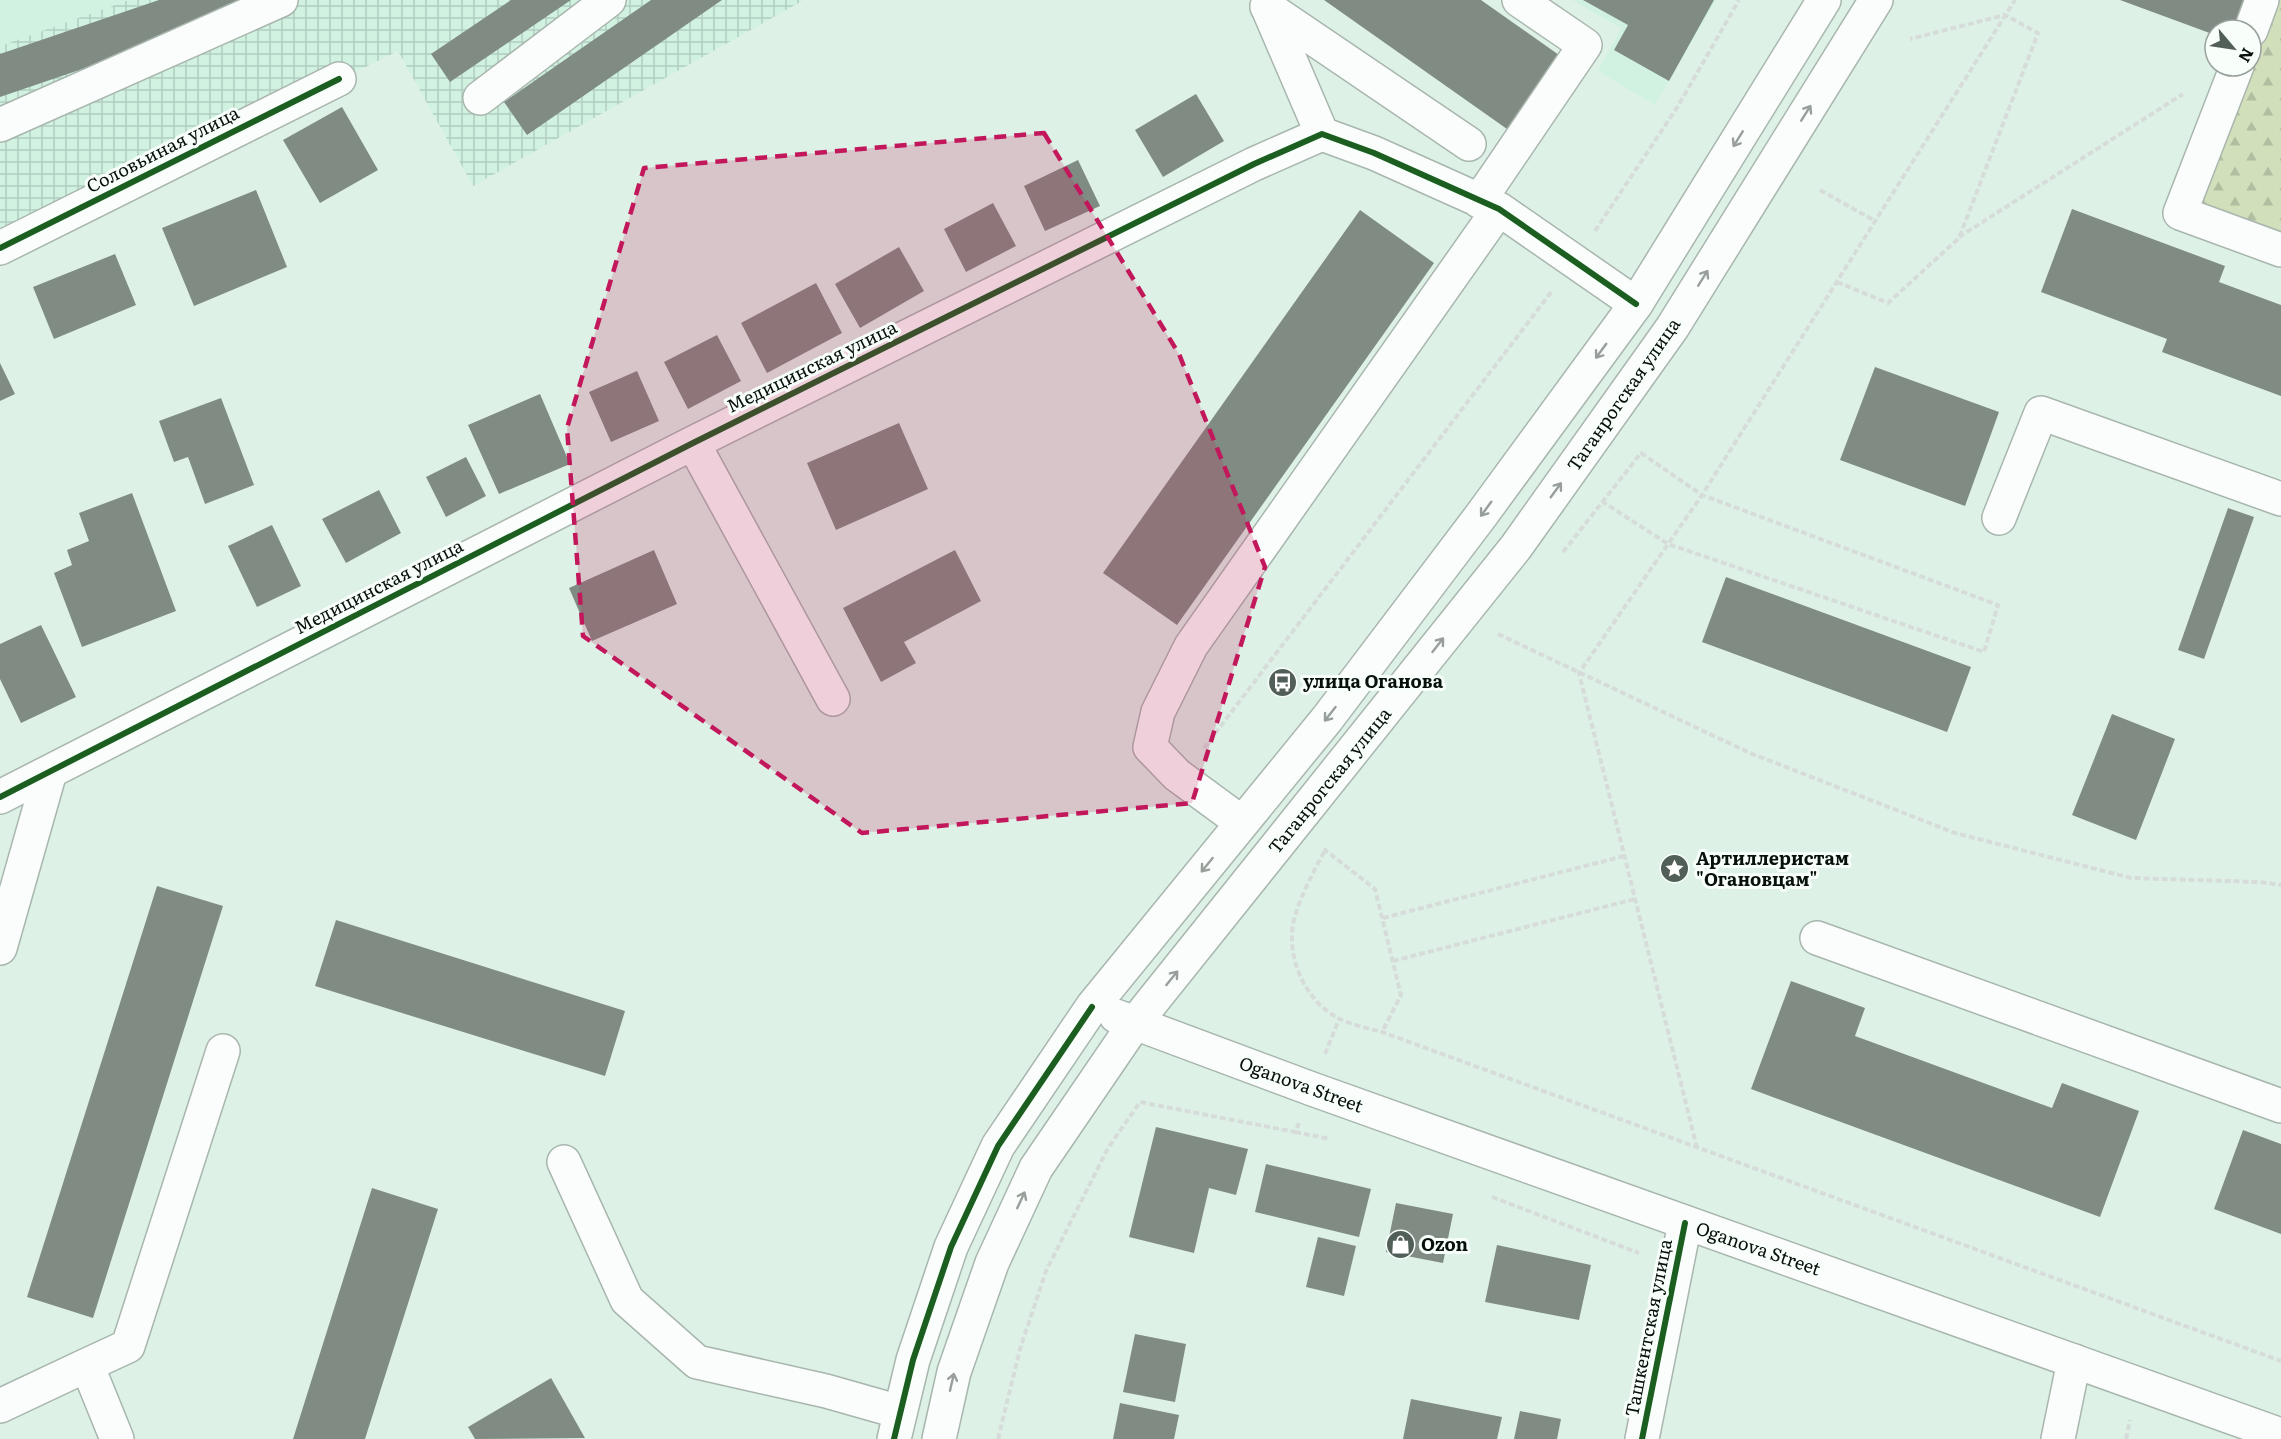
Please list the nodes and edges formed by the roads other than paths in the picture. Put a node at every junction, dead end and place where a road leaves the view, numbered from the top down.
1 (281, 0) edge
2 (609, 0) edge
3 (1519, 0) edge
4 (1824, 0) edge
5 (1876, 0) edge
6 (2262, 0) edge
7 (1262, 3) edge
8 (2255, 18) edge
9 (2232, 78) edge
10 (339, 79) dead end
11 (480, 98) dead end
12 (0, 125) edge
13 (1323, 134) junction
14 (1469, 144) dead end
15 (1489, 205) junction
16 (0, 248) edge
17 (2281, 250) edge
18 (1636, 304) junction
19 (1672, 328) junction
20 (693, 443) junction
21 (2281, 499) edge
22 (2000, 518) dead end
23 (833, 699) dead end
24 (50, 772) junction
25 (0, 797) edge
26 (1241, 822) junction
27 (1817, 938) dead end
28 (0, 948) edge
29 (1092, 1007) junction
30 (1135, 1023) junction
31 (223, 1051) dead end
32 (2281, 1107) edge
33 (564, 1162) dead end
34 (1685, 1223) junction
35 (2074, 1361) junction
36 (87, 1365) junction
37 (0, 1406) edge
38 (897, 1426) edge
39 (2281, 1435) edge
40 (117, 1439) edge
41 (939, 1439) edge
42 (1642, 1439) edge
43 (2058, 1439) edge

1 - 12 main road
2 - 11 main road
3 - 15 main road
4 -> 18 main road
19 -> 5 main road, Таганрогская улица
6 - 8 main road
7 - 13 main road
7 - 14 main road
9 - 17 main road
10 - 16 main road, Соловьиная улица
13 - 15 main road
13 - 20 main road, Медицинская улица
15 - 18 main road
15 - 26 main road
18 - 19 main road
18 -> 26 main road
30 -> 19 main road, Таганрогская улица
20 - 23 main road
20 - 24 main road, Медицинская улица
21 - 22 main road
24 - 25 main road, Медицинская улица
24 - 28 main road
26 -> 29 main road
27 - 32 main road
29 - 30 main road, Oganova Street
29 - 38 main road
30 - 34 main road, Oganova Street
41 -> 30 main road, Таганрогская улица
31 - 36 main road
33 - 38 main road
34 - 35 main road, Oganova Street
34 - 42 main road, Ташкентская улица
35 - 39 main road, Oganova Street
35 - 43 main road
36 - 37 main road
36 - 40 main road

